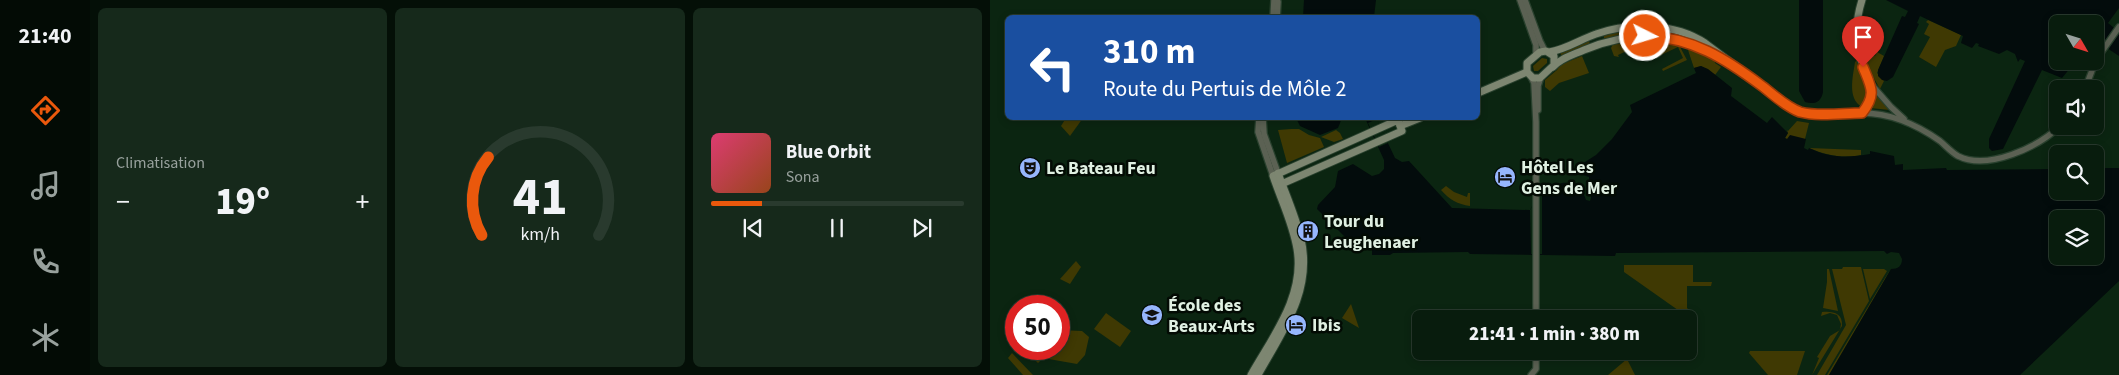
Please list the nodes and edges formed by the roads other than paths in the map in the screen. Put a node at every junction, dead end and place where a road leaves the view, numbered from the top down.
1 (1276, 0) edge
2 (1520, 0) edge
3 (1525, 0) edge
4 (1862, 0) edge
5 (1275, 15) edge
6 (2119, 27) edge
7 (1547, 51) junction
8 (1536, 55) junction
9 (1734, 65) junction
10 (1553, 66) junction
11 (1529, 74) junction
12 (1541, 77) junction
13 (2088, 80) edge
14 (1870, 83) junction
15 (1480, 92) edge
16 (1862, 113) junction
17 (1259, 120) edge
18 (1263, 120) edge
19 (1415, 120) edge
20 (1536, 122) junction
21 (1912, 124) junction
22 (1400, 126) junction
23 (1261, 133) junction
24 (2050, 135) edge
25 (1276, 175) junction
26 (1279, 185) junction
27 (1296, 234) junction
28 (1536, 310) edge
29 (1536, 360) edge
30 (1251, 375) edge
31 (1258, 375) edge
32 (1531, 375) edge

1 - 5 street
2 - 8 street
3 - 7 street
4 - 14 main road
6 - 13 street
7 - 8 main road
7 - 9 main road
7 - 10 main road
8 - 11 main road
9 - 10 main road
9 - 16 main road
10 - 12 main road
11 - 12 main road
11 - 15 main road
11 - 20 street
12 - 20 street
14 - 16 main road
14 - 21 street
16 - 21 street
17 - 23 street
18 - 23 street
19 - 22 main road
20 - 28 street
21 - 24 street
22 - 25 main road
22 - 26 main road
23 - 25 street
25 - 26 main road
26 - 27 main road
27 - 30 main road
27 - 31 main road
29 - 32 street

